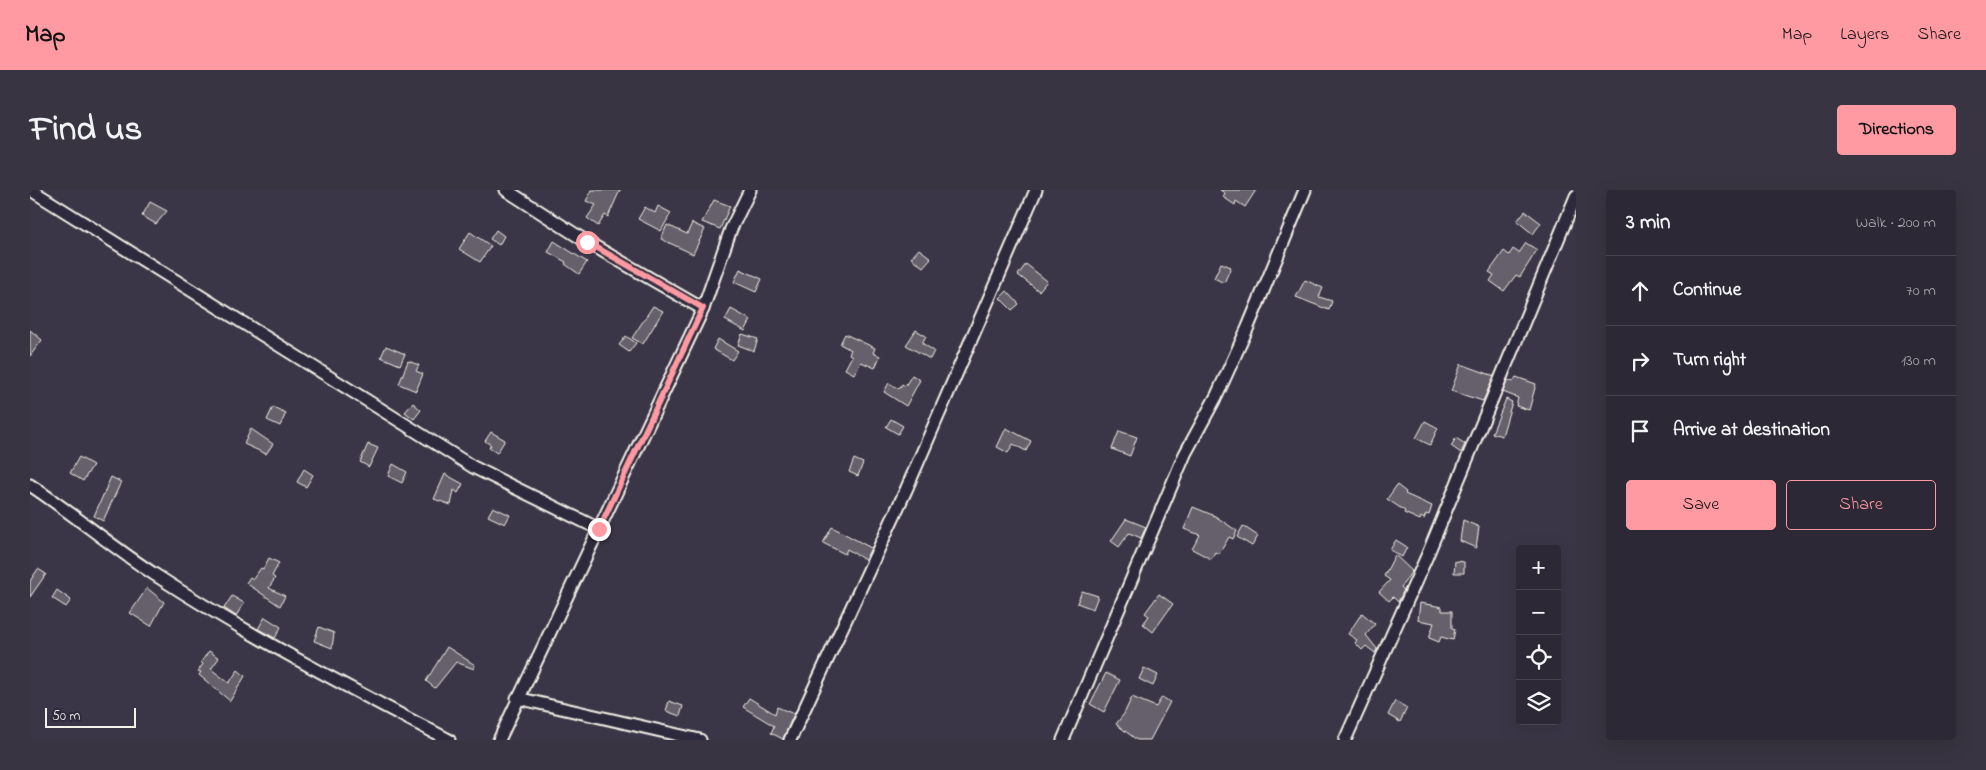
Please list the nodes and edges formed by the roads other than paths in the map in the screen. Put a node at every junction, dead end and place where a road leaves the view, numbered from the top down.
1 (31, 190) edge
2 (506, 190) edge
3 (750, 190) edge
4 (1036, 190) edge
5 (1305, 190) edge
6 (1576, 196) edge
7 (703, 308) junction
8 (30, 485) edge
9 (599, 529) junction
10 (517, 698) junction
11 (448, 740) edge
12 (499, 740) edge
13 (700, 740) edge
14 (790, 740) edge
15 (1063, 740) edge
16 (1345, 740) edge

1 - 9 street
2 - 7 street
3 - 7 street
4 - 14 street
5 - 15 street
6 - 16 street
7 - 9 street
8 - 11 street
9 - 10 street
10 - 12 street
10 - 13 street

